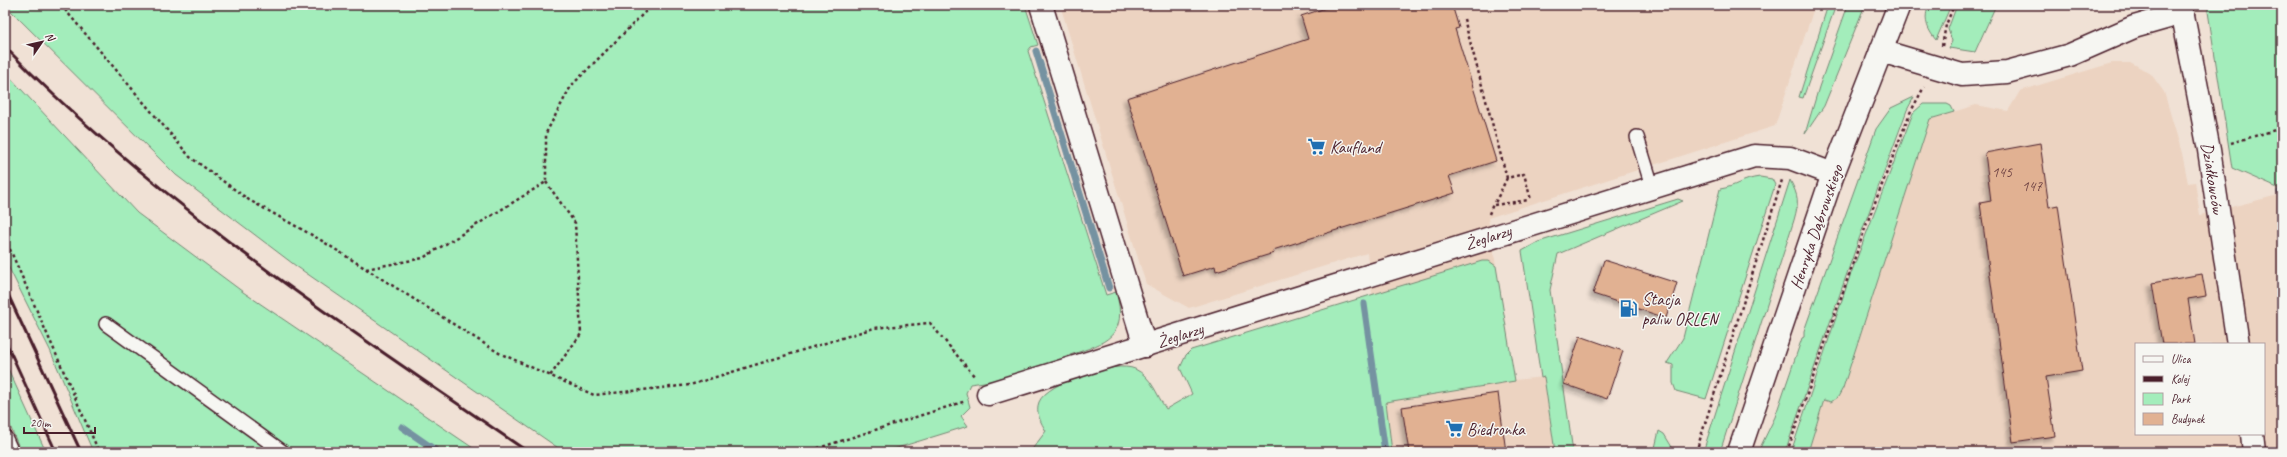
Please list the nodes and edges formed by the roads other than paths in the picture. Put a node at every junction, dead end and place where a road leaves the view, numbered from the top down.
1 (1041, 5) edge
2 (1899, 5) edge
3 (2182, 9) edge
4 (1881, 51) junction
5 (1637, 137) dead end
6 (1833, 174) junction
7 (1652, 186) junction
8 (106, 324) dead end
9 (2238, 343) edge
10 (1146, 346) junction
11 (988, 394) road end
12 (2252, 435) edge
13 (5, 437) edge
14 (12, 452) edge
15 (283, 452) edge
16 (1739, 452) edge
17 (2254, 452) edge

1 - 10 street, Żeglarzy
2 - 4 street, Henryka Dąbrowskiego
3 - 4 street, Działkowców
3 - 9 street, Działkowców
4 - 6 street, Henryka Dąbrowskiego
5 - 7 lane
6 - 7 street, Żeglarzy
6 - 16 street, Henryka Dąbrowskiego
7 - 10 street, Żeglarzy
8 - 15 lane
10 - 11 street, Żeglarzy
12 - 17 street
13 - 14 lane

